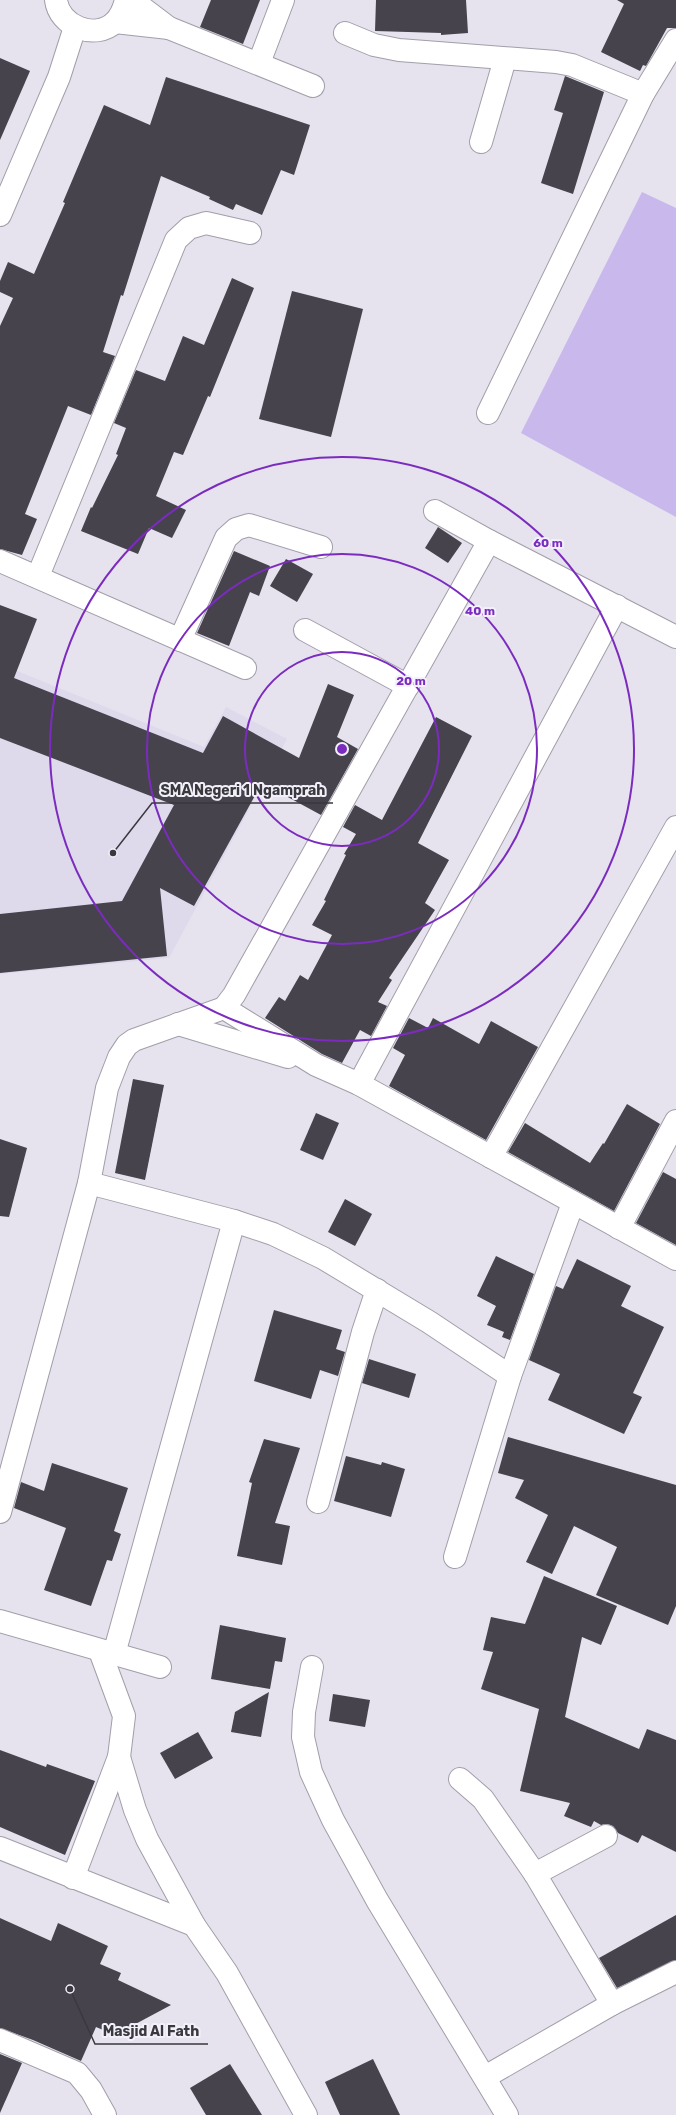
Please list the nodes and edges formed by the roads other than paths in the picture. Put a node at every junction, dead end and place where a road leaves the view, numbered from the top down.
1 (56, 0) edge
2 (126, 0) edge
3 (132, 0) edge
4 (283, 0) edge
5 (115, 22) junction
6 (169, 28) junction
7 (82, 29) junction
8 (345, 33) dead end
9 (676, 40) edge
10 (505, 59) junction
11 (259, 63) junction
12 (313, 86) dead end
13 (643, 94) junction
14 (481, 142) dead end
15 (0, 215) edge
16 (250, 233) dead end
17 (488, 413) dead end
18 (435, 511) dead end
19 (489, 541) junction
20 (321, 547) dead end
21 (0, 561) edge
22 (38, 576) junction
23 (617, 606) junction
24 (305, 630) dead end
25 (676, 637) edge
26 (180, 640) junction
27 (245, 668) dead end
28 (408, 686) junction
29 (676, 826) edge
30 (224, 1008) junction
31 (178, 1024) junction
32 (316, 1065) junction
33 (359, 1084) junction
34 (676, 1121) edge
35 (491, 1157) junction
36 (89, 1183) junction
37 (573, 1203) junction
38 (234, 1221) junction
39 (619, 1228) junction
40 (676, 1259) edge
41 (377, 1290) junction
42 (510, 1376) junction
43 (318, 1502) dead end
44 (0, 1512) edge
45 (455, 1557) dead end
46 (0, 1621) edge
47 (107, 1653) junction
48 (160, 1667) dead end
49 (312, 1667) dead end
50 (118, 1757) junction
51 (460, 1779) dead end
52 (606, 1836) dead end
53 (0, 1848) edge
54 (535, 1874) junction
55 (73, 1878) junction
56 (194, 1925) junction
57 (676, 1972) edge
58 (612, 2004) junction
59 (0, 2040) edge
60 (485, 2077) junction
61 (105, 2115) edge
62 (306, 2115) edge
63 (507, 2115) edge

1 - 7 street
2 - 5 street
3 - 6 street
4 - 11 street
5 - 6 street
5 - 7 street
6 - 11 street
7 - 15 street
8 - 10 street
9 - 13 street
10 - 13 street
10 - 14 street
11 - 12 street
13 - 17 street
16 - 22 street
18 - 19 street
19 - 23 street
19 - 28 street
20 - 26 street
21 - 22 street
22 - 26 street
23 - 25 street
23 - 33 street
24 - 28 street
26 - 27 street
28 - 30 street
29 - 35 street
30 - 31 street
30 - 32 street
31 - 32 street
31 - 36 street
32 - 33 street
33 - 35 street
34 - 39 street
35 - 37 street
36 - 38 street
36 - 44 street
37 - 39 street
37 - 42 street
38 - 41 street
38 - 47 street
39 - 40 street
41 - 42 street
41 - 43 street
42 - 45 street
46 - 47 street
47 - 48 street
47 - 50 street
49 - 60 street
50 - 55 street
50 - 56 street
51 - 54 street
52 - 54 street
53 - 55 street
54 - 58 street
55 - 56 street
56 - 62 street
57 - 58 street
58 - 60 street
59 - 61 street
60 - 63 street

